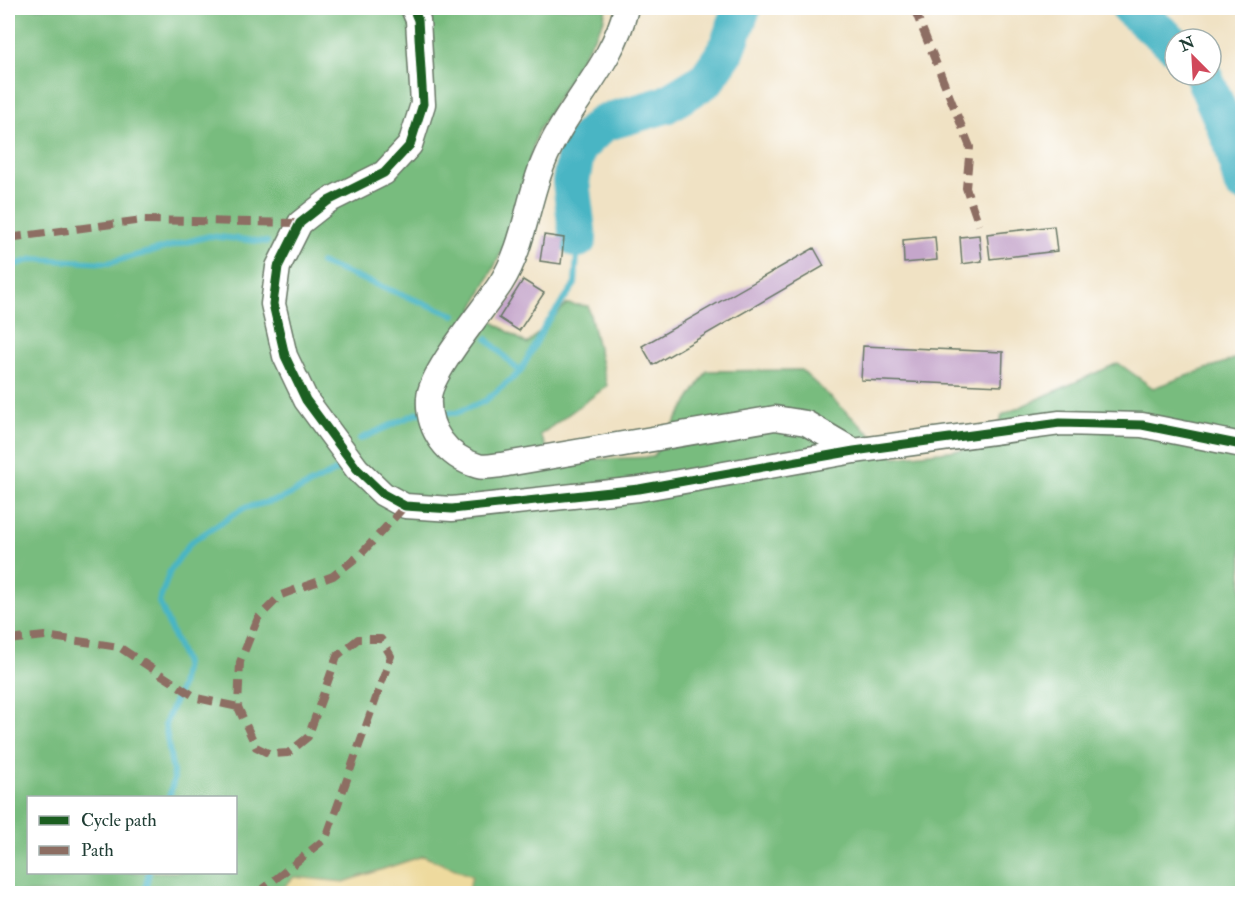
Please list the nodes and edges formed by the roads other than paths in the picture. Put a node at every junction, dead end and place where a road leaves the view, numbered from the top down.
1 (413, 8) edge
2 (626, 8) edge
3 (1242, 445) edge
4 (854, 451) junction

1 - 4 street
2 - 4 street
3 - 4 street

